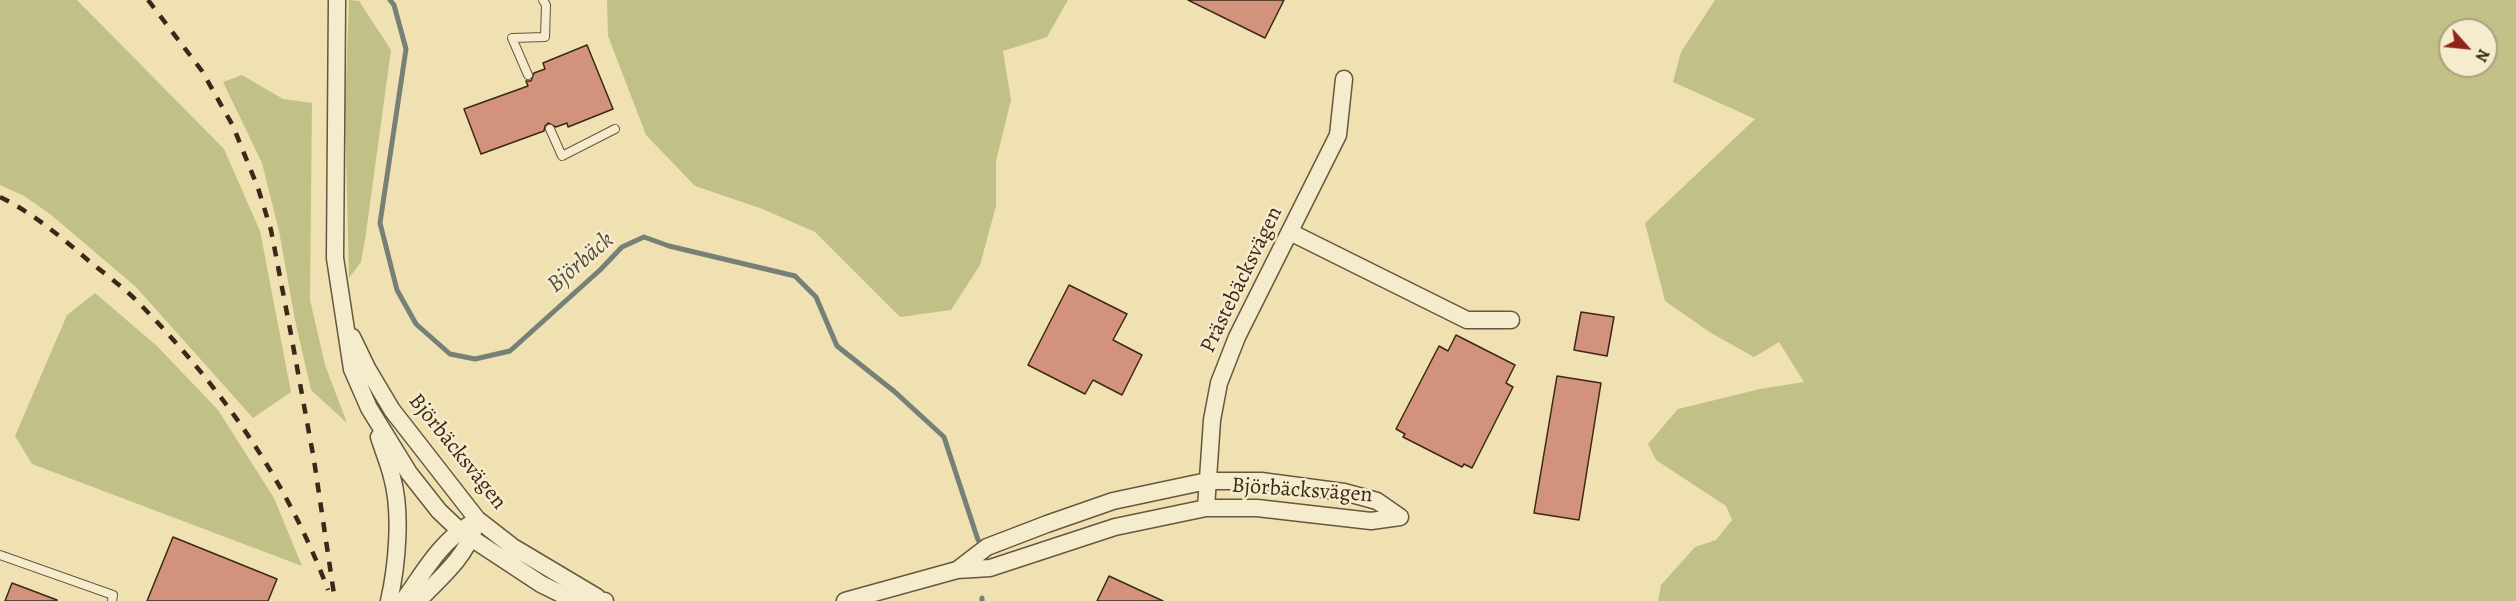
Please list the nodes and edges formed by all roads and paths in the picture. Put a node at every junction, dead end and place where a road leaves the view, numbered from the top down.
1 (337, 0) edge
2 (543, 0) edge
3 (528, 75) dead end
4 (1344, 79) dead end
5 (550, 129) dead end
6 (615, 129) dead end
7 (1290, 232) junction
8 (343, 317) junction
9 (1511, 320) dead end
10 (369, 408) junction
11 (1207, 481) junction
12 (1206, 508) junction
13 (477, 519) junction
14 (465, 535) junction
15 (0, 555) edge
16 (957, 570) junction
17 (112, 601) edge
18 (389, 601) edge
19 (403, 601) edge
20 (418, 601) edge
21 (604, 601) edge
22 (845, 601) edge

1 - 8 street, Björbäcksvägen
2 - 3 lane
4 - 7 street, Prästebäcksvägen
5 - 6 lane
7 - 9 street
7 - 11 street, Prästebäcksvägen
8 - 10 street, Björbäcksvägen
8 - 13 street, Björbäcksvägen
10 - 14 street, Björbäcksvägen
10 - 18 street
11 - 12 street, Prästebäcksvägen
11 - 12 street, Björbäcksvägen
11 - 16 street, Björbäcksvägen
12 - 16 street, Björbäcksvägen
13 - 14 street
13 - 21 street, Björbäcksvägen
14 - 19 street
14 - 20 street
14 - 21 street, Björbäcksvägen
15 - 17 lane
16 - 22 street, Björbäcksvägen

